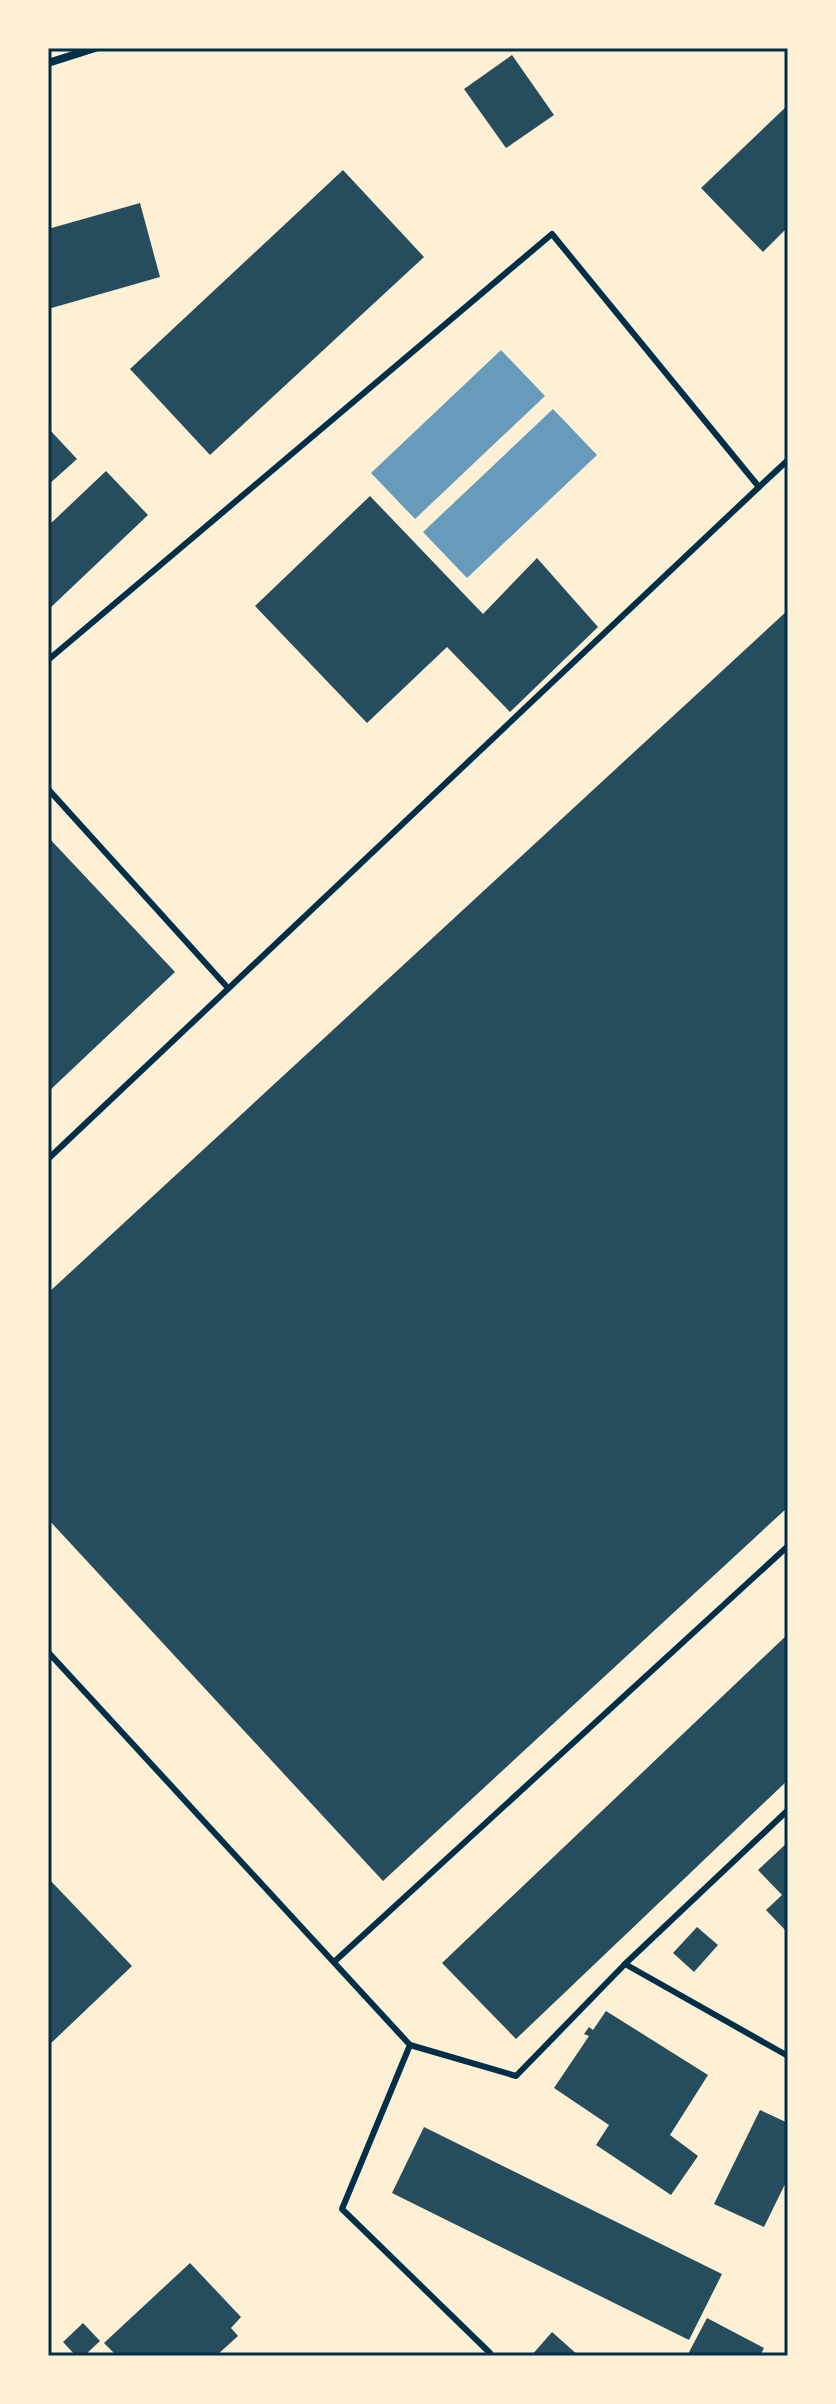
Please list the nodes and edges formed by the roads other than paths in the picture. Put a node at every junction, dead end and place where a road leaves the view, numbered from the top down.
1 (95, 48) edge
2 (48, 63) edge
3 (788, 460) edge
4 (759, 487) junction
5 (48, 660) edge
6 (48, 789) edge
7 (228, 988) junction
8 (48, 1159) edge
9 (788, 1546) edge
10 (48, 1652) edge
11 (788, 1810) edge
12 (334, 1962) junction
13 (625, 1964) junction
14 (410, 2045) junction
15 (788, 2056) edge
16 (490, 2356) edge

1 - 2 street
3 - 4 lane
4 - 5 lane
4 - 7 lane
6 - 7 lane
7 - 8 lane
9 - 12 lane
10 - 12 lane
11 - 13 lane
12 - 14 lane
13 - 14 lane
13 - 15 lane
14 - 16 lane

